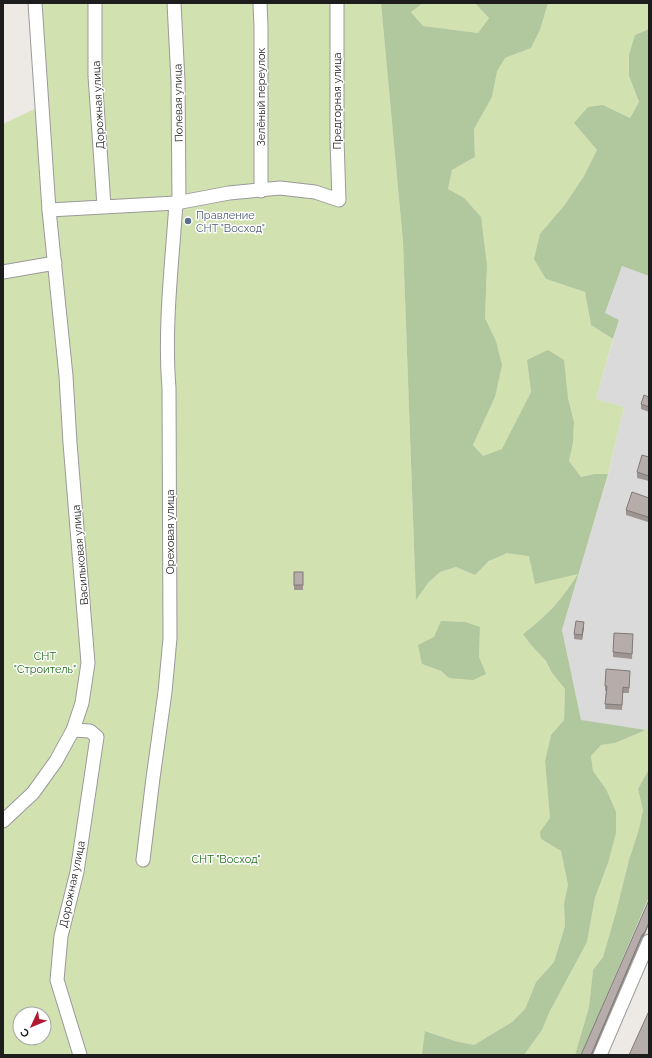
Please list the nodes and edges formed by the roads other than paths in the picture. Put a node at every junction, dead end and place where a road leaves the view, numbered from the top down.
1 (35, 3) edge
2 (95, 3) edge
3 (174, 3) edge
4 (260, 3) edge
5 (337, 3) edge
6 (261, 191) junction
7 (178, 203) junction
8 (104, 206) junction
9 (49, 210) junction
10 (55, 263) junction
11 (3, 272) edge
12 (73, 730) junction
13 (3, 821) edge
14 (143, 860) dead end
15 (649, 941) edge
16 (80, 1055) edge
17 (600, 1055) edge

1 - 9 street, Васильковая улица
2 - 8 street, Дорожная улица
3 - 7 street, Полевая улица
4 - 6 street, Зелёный переулок
5 - 6 street, Предгорная улица
6 - 7 street
7 - 8 street
7 - 14 street, Ореховая улица
8 - 9 street
9 - 10 street, Васильковая улица
10 - 11 street
10 - 12 street, Васильковая улица
12 - 13 street, Васильковая улица
12 - 16 street, Дорожная улица
15 - 17 street

